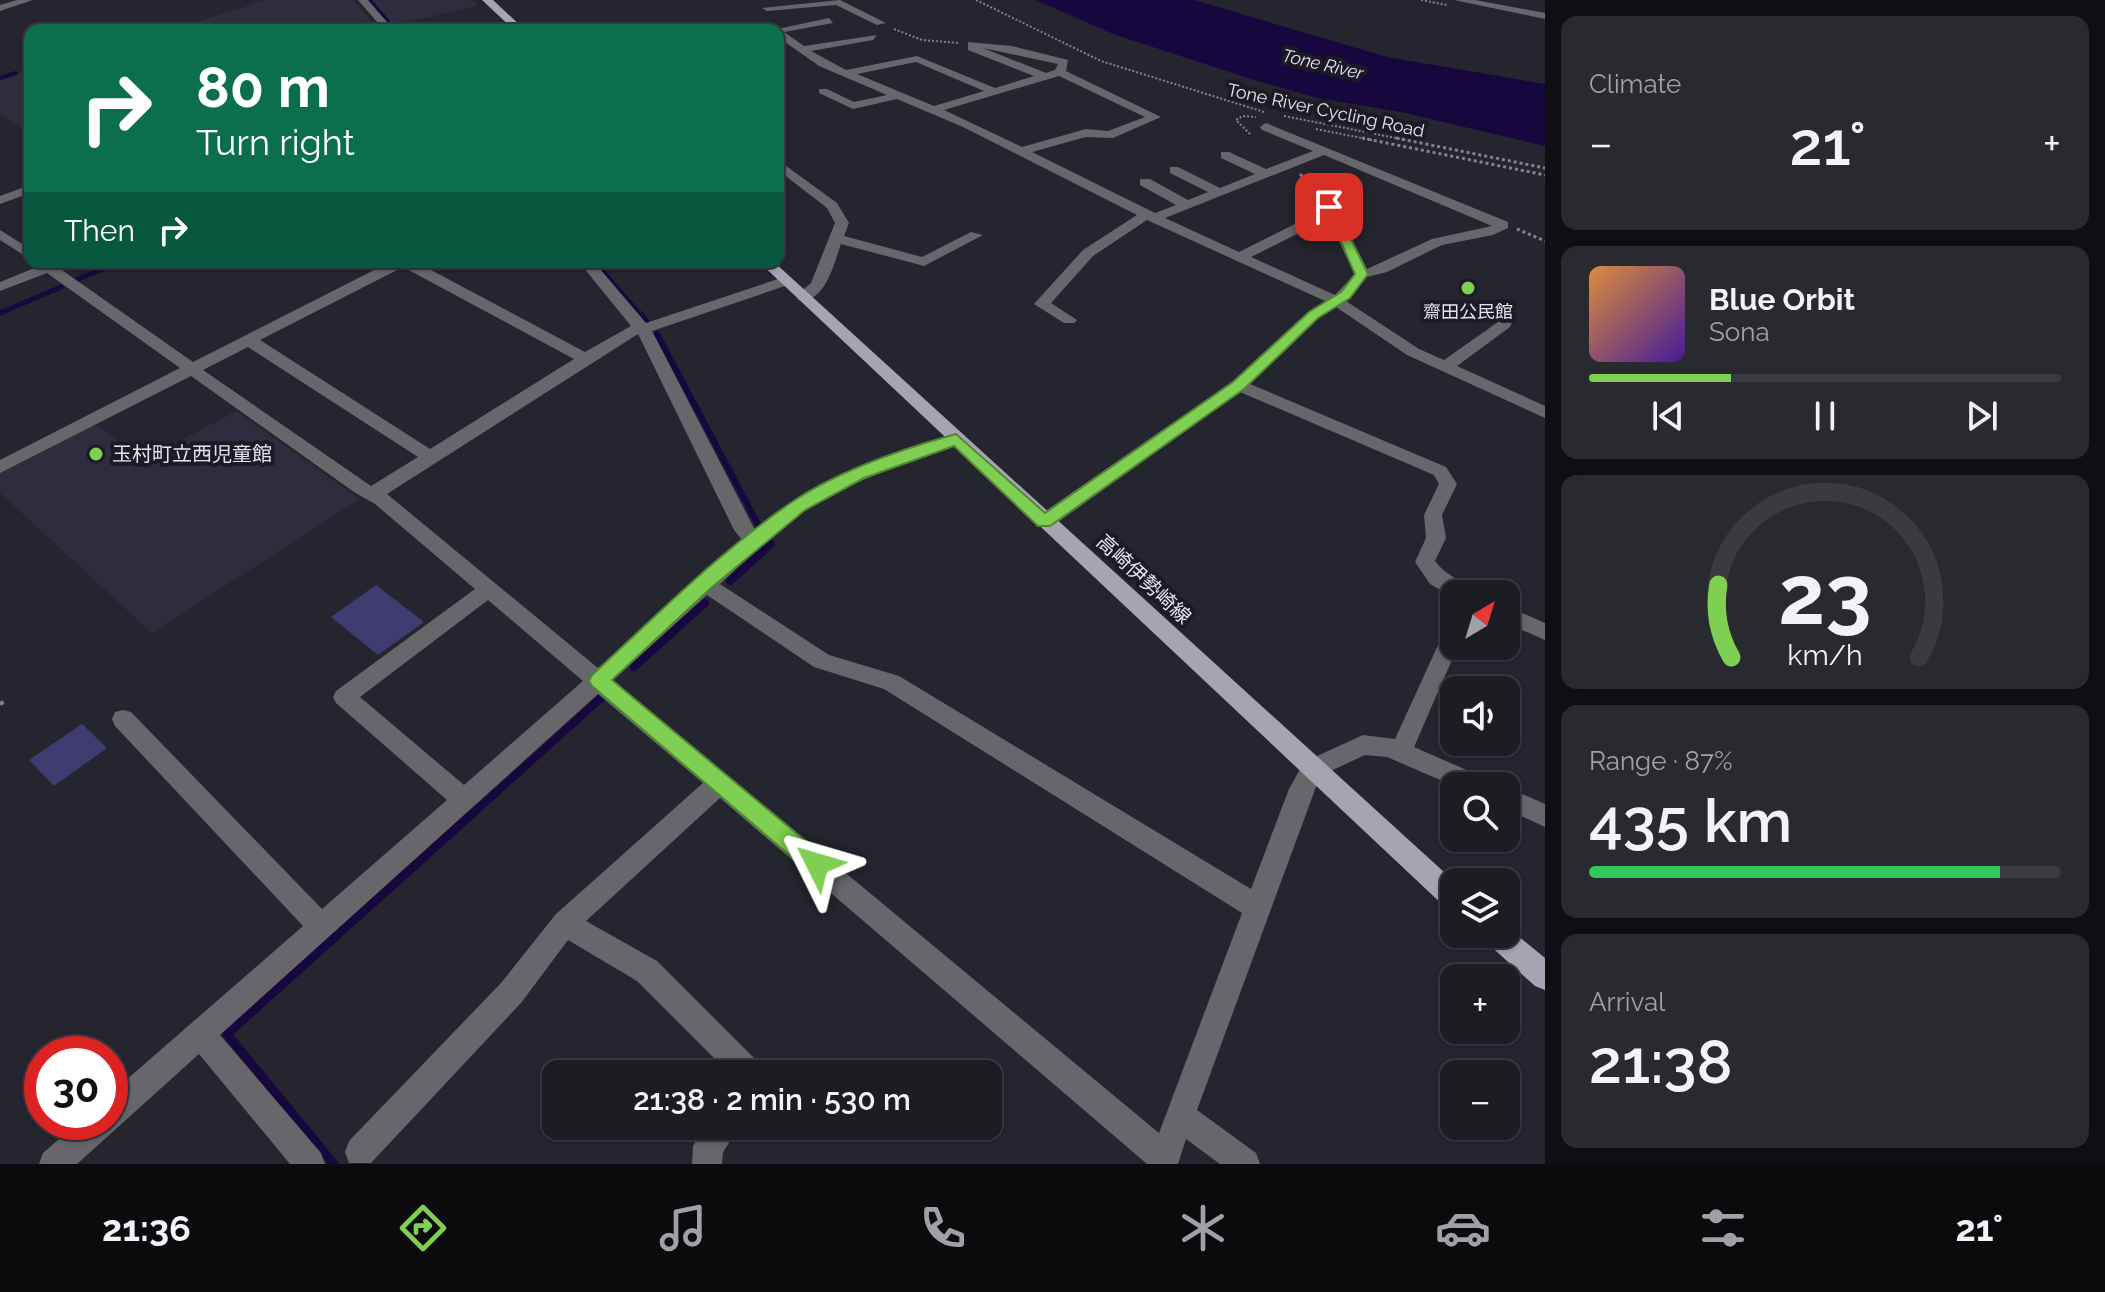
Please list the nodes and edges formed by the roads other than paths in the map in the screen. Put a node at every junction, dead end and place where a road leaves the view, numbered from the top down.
1 (28, 0) edge
2 (363, 0) edge
3 (487, 0) edge
4 (1459, 0) edge
5 (763, 4) edge
6 (0, 8) edge
7 (1545, 16) edge
8 (829, 21) dead end
9 (881, 23) road end
10 (384, 24) edge
11 (513, 24) edge
12 (772, 24) edge
13 (784, 28) edge
14 (784, 36) edge
15 (873, 37) dead end
16 (803, 49) junction
17 (1060, 72) junction
18 (845, 73) junction
19 (1044, 76) junction
20 (823, 91) dead end
21 (993, 91) junction
22 (895, 96) junction
23 (932, 110) junction
24 (1265, 123) road end
25 (1022, 151) junction
26 (1322, 152) junction
27 (1225, 155) dead end
28 (784, 169) edge
29 (1174, 170) dead end
30 (1264, 173) junction
31 (1145, 182) dead end
32 (24, 191) edge
33 (1218, 192) junction
34 (0, 200) edge
35 (1187, 205) junction
36 (1329, 207) road end
37 (1150, 216) junction
38 (1302, 226) dead end
39 (0, 234) edge
40 (976, 235) dead end
41 (836, 238) junction
42 (24, 251) edge
43 (1240, 257) junction
44 (40, 268) edge
45 (55, 268) edge
46 (391, 268) edge
47 (414, 268) edge
48 (591, 268) edge
49 (772, 268) edge
50 (1362, 274) junction
51 (786, 281) junction
52 (0, 287) edge
53 (803, 297) junction
54 (1337, 301) junction
55 (1507, 315) dead end
56 (1069, 320) dead end
57 (644, 329) junction
58 (250, 341) junction
59 (584, 358) junction
60 (1444, 368) junction
61 (194, 369) junction
62 (1239, 385) junction
63 (1545, 413) edge
64 (956, 439) junction
65 (430, 457) junction
66 (0, 467) edge
67 (374, 493) junction
68 (1044, 522) junction
69 (754, 540) junction
70 (1440, 581) edge
71 (704, 583) junction
72 (490, 588) junction
73 (1520, 620) edge
74 (1545, 632) edge
75 (1442, 660) edge
76 (599, 681) junction
77 (123, 719) dead end
78 (1401, 751) junction
79 (1312, 769) junction
80 (1448, 772) edge
81 (720, 783) junction
82 (464, 800) junction
83 (1520, 804) edge
84 (1545, 816) edge
85 (1440, 885) edge
86 (1258, 908) junction
87 (565, 923) junction
88 (321, 926) junction
89 (1512, 948) edge
90 (1545, 976) edge
91 (201, 1034) junction
92 (736, 1060) edge
93 (128, 1098) edge
94 (1182, 1118) junction
95 (81, 1140) edge
96 (713, 1140) edge
97 (360, 1152) dead end
98 (1164, 1161) edge
99 (54, 1164) edge
100 (310, 1164) edge
101 (707, 1164) edge
102 (1245, 1164) edge

1 - 6 street
2 - 10 street
3 - 11 main road
4 - 7 street
5 - 9 street
5 - 12 street
8 - 13 street
14 - 16 street
15 - 16 street
16 - 18 street
17 - 19 street
17 - 19 street
17 - 25 street
18 - 21 street
18 - 22 street
19 - 21 street
20 - 22 street
21 - 23 street
22 - 23 street
23 - 25 street
24 - 26 street
25 - 37 street
26 - 30 street
26 - 50 street
27 - 30 street
28 - 41 street
29 - 33 street
30 - 33 street
31 - 35 street
32 - 34 street
33 - 35 street
35 - 37 street
36 - 50 street
37 - 43 street
37 - 56 street
38 - 43 street
39 - 42 street
40 - 41 street
41 - 53 street
43 - 54 street
44 - 52 street
45 - 61 street
46 - 58 street
47 - 59 street
48 - 57 street
49 - 51 main road, 高崎伊勢崎線
50 - 54 street
51 - 53 main road, 高崎伊勢崎線
51 - 57 street
53 - 64 main road, 高崎伊勢崎線
54 - 60 street
54 - 62 street
55 - 60 street
57 - 59 street
57 - 69 street
58 - 61 street
58 - 65 street
59 - 65 street
60 - 63 street
61 - 66 street
61 - 67 street
62 - 68 street
62 - 70 street
64 - 68 main road, 高崎伊勢崎線
64 - 69 street
65 - 67 street
67 - 72 street
68 - 79 main road, 高崎伊勢崎線
69 - 71 street
71 - 76 street
71 - 86 street
72 - 76 street
72 - 82 street
73 - 74 street
75 - 78 street
76 - 81 street
76 - 82 street
77 - 88 street
78 - 79 street
78 - 80 street
79 - 85 main road, 高崎伊勢崎線
79 - 86 street
81 - 87 street
81 - 98 street
82 - 88 street
83 - 84 street
86 - 94 street
87 - 92 street
87 - 97 street
88 - 91 street
89 - 90 main road
91 - 93 street
91 - 100 street
94 - 98 street
94 - 102 street
95 - 99 street
96 - 101 street

